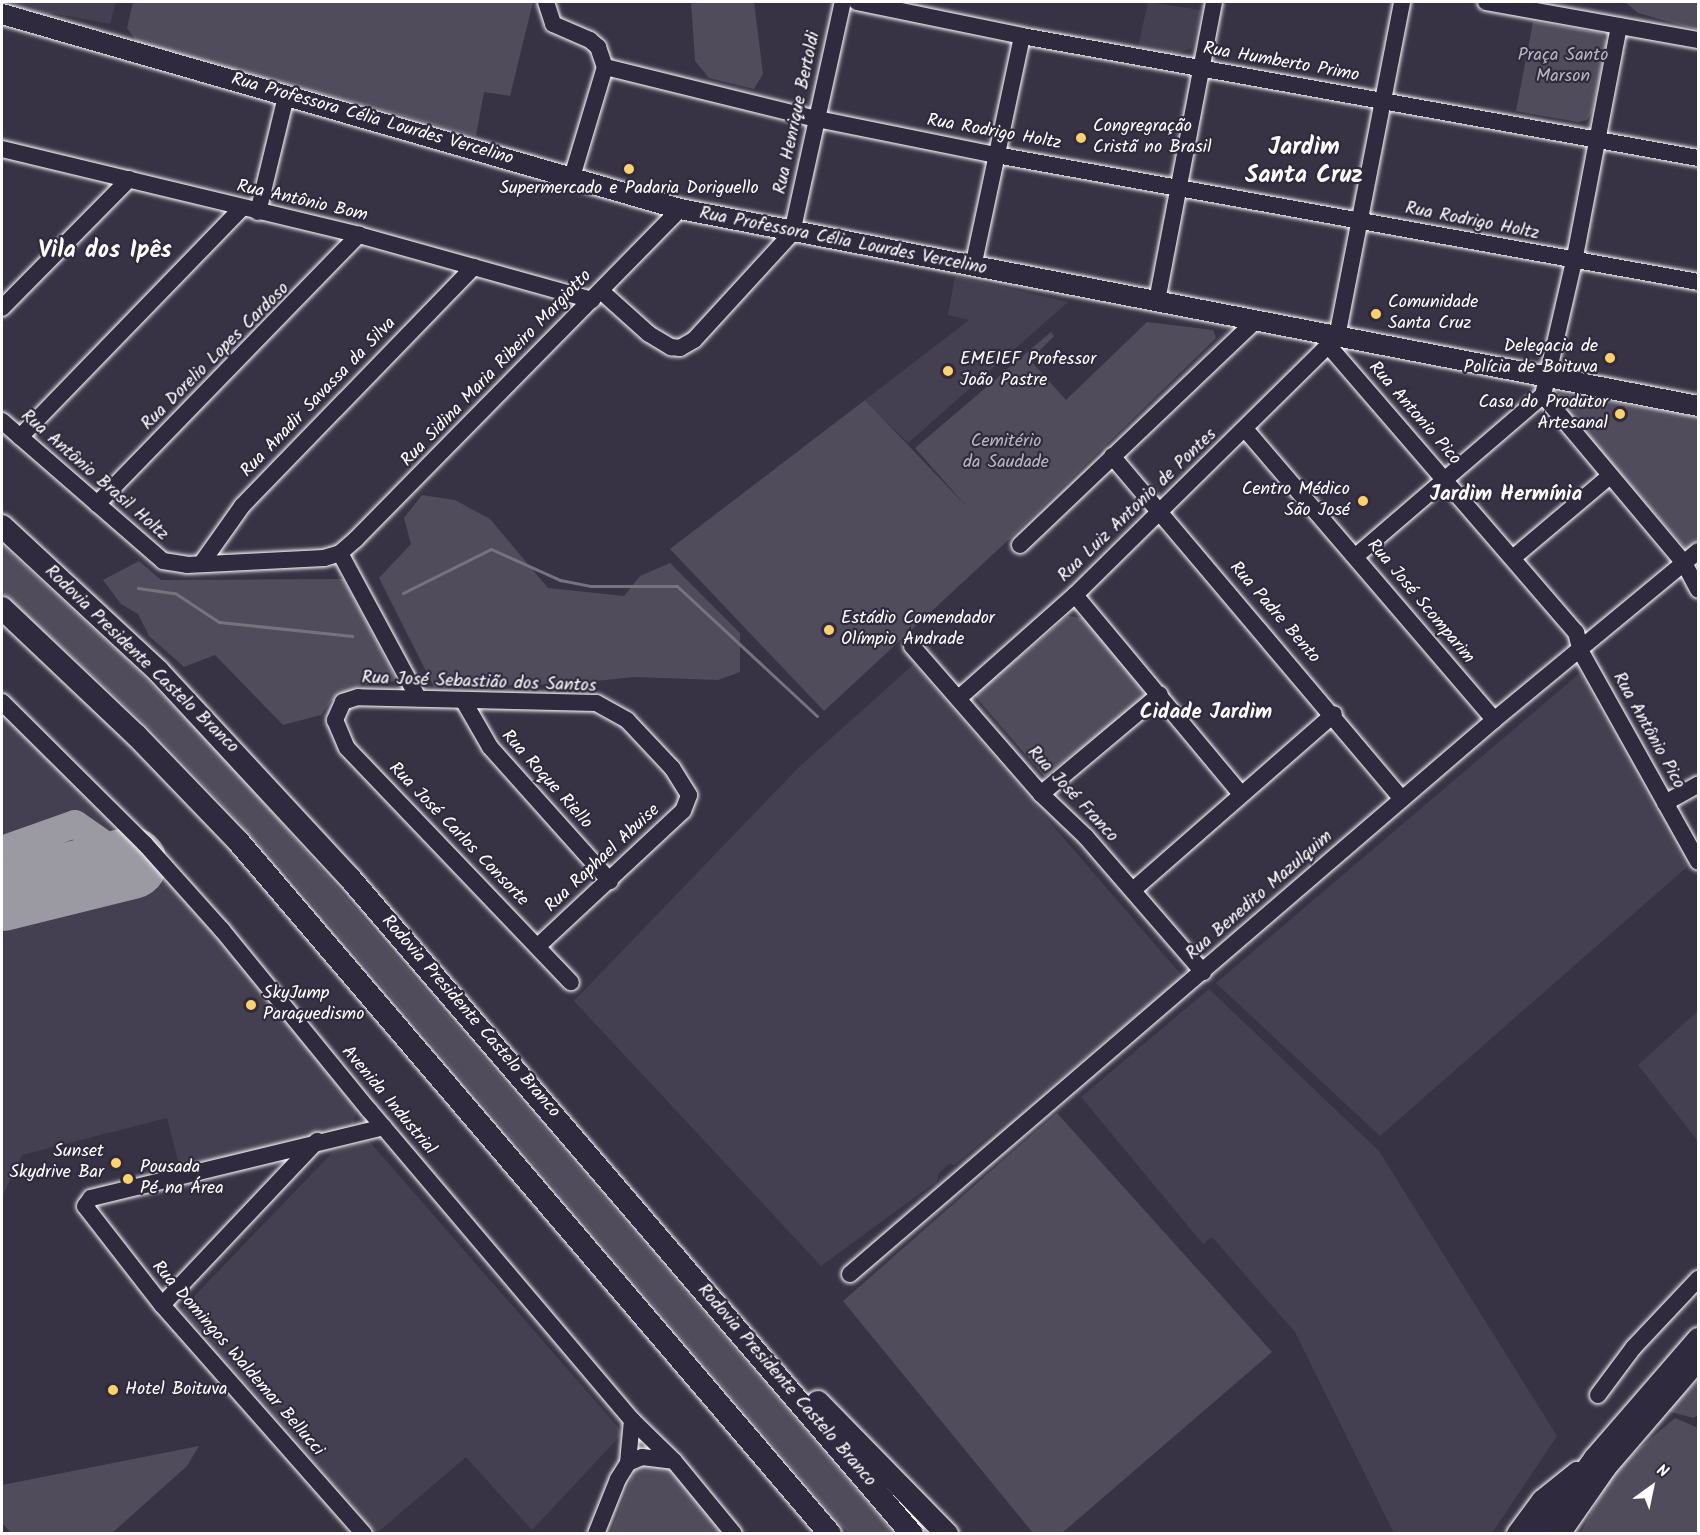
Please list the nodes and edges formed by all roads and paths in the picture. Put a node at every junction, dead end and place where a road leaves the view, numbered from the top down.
1 (546, 2) edge
2 (843, 2) edge
3 (857, 2) edge
4 (1214, 2) edge
5 (1402, 2) edge
6 (1486, 2) edge
7 (2, 14) edge
8 (1619, 26) junction
9 (1022, 36) junction
10 (1698, 40) edge
11 (605, 67) junction
12 (1201, 68) junction
13 (286, 96) junction
14 (1381, 101) junction
15 (817, 119) junction
16 (1599, 139) junction
17 (5, 155) edge
18 (996, 155) junction
19 (1698, 158) edge
20 (572, 177) junction
21 (129, 179) junction
22 (1178, 188) junction
23 (241, 209) junction
24 (680, 209) junction
25 (258, 212) junction
26 (1357, 221) junction
27 (792, 233) junction
28 (359, 235) junction
29 (1574, 261) junction
30 (474, 267) junction
31 (973, 267) junction
32 (1698, 282) edge
33 (596, 295) junction
34 (1157, 301) junction
35 (2, 308) edge
36 (1253, 323) junction
37 (1332, 340) junction
38 (1547, 386) junction
39 (1698, 403) edge
40 (2, 420) edge
41 (1245, 429) junction
42 (20, 437) junction
43 (1113, 456) junction
44 (1610, 476) junction
45 (1445, 478) junction
46 (97, 504) junction
47 (1160, 510) junction
48 (2, 526) edge
49 (1020, 545) dead end
50 (1698, 551) edge
51 (340, 553) junction
52 (1356, 556) junction
53 (1514, 557) junction
54 (1684, 563) junction
55 (201, 564) junction
56 (1698, 589) edge
57 (1075, 595) junction
58 (2, 608) edge
59 (912, 646) dead end
60 (1581, 652) junction
61 (1160, 694) junction
62 (960, 697) junction
63 (418, 698) junction
64 (462, 700) junction
65 (2, 702) edge
66 (340, 706) joint
67 (1334, 714) junction
68 (1494, 720) junction
69 (1698, 785) edge
70 (1041, 794) junction
71 (1241, 794) junction
72 (689, 795) joint
73 (1402, 799) junction
74 (1665, 802) junction
75 (1698, 861) edge
76 (610, 880) junction
77 (1133, 890) junction
78 (538, 946) junction
79 (1203, 972) junction
80 (571, 982) dead end
81 (384, 1127) junction
82 (317, 1141) junction
83 (850, 1274) dead end
84 (1698, 1279) edge
85 (712, 1299) junction
86 (162, 1305) junction
87 (1698, 1338) edge
88 (1698, 1361) edge
89 (1598, 1395) dead end
90 (632, 1420) junction
91 (674, 1461) junction
92 (628, 1462) junction
93 (1600, 1463) junction
94 (1529, 1524) edge
95 (362, 1533) edge
96 (596, 1533) edge
97 (734, 1533) edge
98 (830, 1533) edge
99 (912, 1533) edge
100 (947, 1533) edge
101 (1517, 1533) edge
102 (1539, 1533) edge
103 (1560, 1533) edge
104 (1578, 1533) edge

1 - 11 street
2 - 15 street, Rua Henrique Bertoldi
3 - 9 street, Rua Humberto Primo
4 - 12 street
5 - 14 street
6 - 8 street
7 - 13 main road, Rua Professora Célia Lourdes Vercelino
8 - 10 street
8 - 16 street
9 - 12 street, Rua Humberto Primo
9 - 18 street
11 - 15 street, Rua Rodrigo Holtz
11 - 20 street
12 - 14 street, Rua Humberto Primo
12 - 22 street
13 - 20 main road, Rua Professora Célia Lourdes Vercelino
13 - 25 street
14 - 16 street, Rua Humberto Primo
14 - 26 street
15 - 18 street, Rua Rodrigo Holtz
15 - 27 street, Rua Henrique Bertoldi
16 - 19 street, Rua Humberto Primo
16 - 29 street
17 - 21 street, Rua Antônio Bom
18 - 22 street, Rua Rodrigo Holtz
18 - 31 street
20 - 24 main road, Rua Professora Célia Lourdes Vercelino
21 - 23 street, Rua Antônio Bom
21 - 35 street
22 - 26 street, Rua Rodrigo Holtz
22 - 34 street
23 - 25 street, Rua Antônio Bom
23 - 42 street
24 - 27 main road, Rua Professora Célia Lourdes Vercelino
24 - 33 street, Rua Sidina Maria Ribeiro Margiotto
25 - 28 street, Rua Antônio Bom
26 - 29 street, Rua Rodrigo Holtz
26 - 37 street
27 - 31 main road, Rua Professora Célia Lourdes Vercelino
27 - 33 street
28 - 30 street, Rua Antônio Bom
28 - 46 street, Rua Dorelio Lopes Cardoso
29 - 32 street, Rua Rodrigo Holtz
29 - 38 street
30 - 33 street, Rua Antônio Bom
30 - 55 street, Rua Anadir Savassa da Silva
31 - 34 main road, Rua Professora Célia Lourdes Vercelino
33 - 51 street, Rua Sidina Maria Ribeiro Margiotto
34 - 36 main road, Rua Professora Célia Lourdes Vercelino
36 - 37 main road, Rua Professora Célia Lourdes Vercelino
36 - 43 street
37 - 38 main road, Rua Professora Célia Lourdes Vercelino
37 - 41 street, Rua Luiz Antonio de Pontes
37 - 45 street, Rua Antonio Pico
38 - 39 main road, Rua Professora Célia Lourdes Vercelino
38 - 44 street
38 - 45 street
40 - 42 street, Rua Antônio Brasil Holtz
41 - 47 street, Rua Luiz Antonio de Pontes
41 - 52 street, Rua José Scomparim
42 - 46 street, Rua Antônio Brasil Holtz
43 - 47 street, Rua Padre Bento
43 - 49 street
44 - 53 street
44 - 54 street
45 - 52 street
45 - 53 street, Rua Antonio Pico
46 - 55 street, Rua Antônio Brasil Holtz
47 - 57 street, Rua Luiz Antonio de Pontes
47 - 67 street, Rua Padre Bento
48 - 85 highway, Rodovia Presidente Castelo Branco
50 - 54 street, Rua Benedito Mazulquim
51 - 55 street, Rua Antônio Brasil Holtz
51 - 63 street
52 - 68 street, Rua José Scomparim
53 - 60 street, Rua Antonio Pico
54 - 56 street
54 - 60 street, Rua Benedito Mazulquim
57 - 61 street
57 - 62 street, Rua Luiz Antonio de Pontes
58 - 98 highway
59 - 62 street, Rua José Franco
60 - 68 street, Rua Benedito Mazulquim
60 - 74 street, Rua Antônio Pico
61 - 70 street
61 - 71 street
62 - 70 street, Rua José Franco
63 - 64 street, Rua José Sebastião dos Santos
63 - 66 street, Rua José Sebastião dos Santos
64 - 72 street, Rua José Sebastião dos Santos
64 - 76 street, Rua Roque Riello
65 - 81 street, Avenida Industrial
66 - 78 street, Rua José Carlos Consorte
67 - 71 street
67 - 73 street, Rua Padre Bento
68 - 73 street, Rua Benedito Mazulquim
69 - 74 street
70 - 77 street, Rua José Franco
71 - 77 street
72 - 76 street, Rua Raphael Abuise
73 - 79 street, Rua Benedito Mazulquim
74 - 75 street, Rua Antônio Pico
76 - 78 street, Rua Raphael Abuise
77 - 79 street, Rua José Franco
78 - 80 street, Rua José Carlos Consorte
79 - 83 street, Rua Benedito Mazulquim
81 - 82 street
81 - 90 street, Avenida Industrial
82 - 86 street
82 - 86 street, Rua Domingos Waldemar Bellucci
84 - 89 street
85 - 99 highway, Rodovia Presidente Castelo Branco
85 - 100 highway
86 - 95 street, Rua Domingos Waldemar Bellucci
87 - 93 main road
88 - 93 main road
90 - 91 street, Avenida Industrial
90 - 92 street
91 - 92 street
91 - 97 street, Avenida Industrial
92 - 96 street
93 - 94 main road
93 - 102 main road
93 - 103 main road
93 - 104 main road
94 - 101 main road

